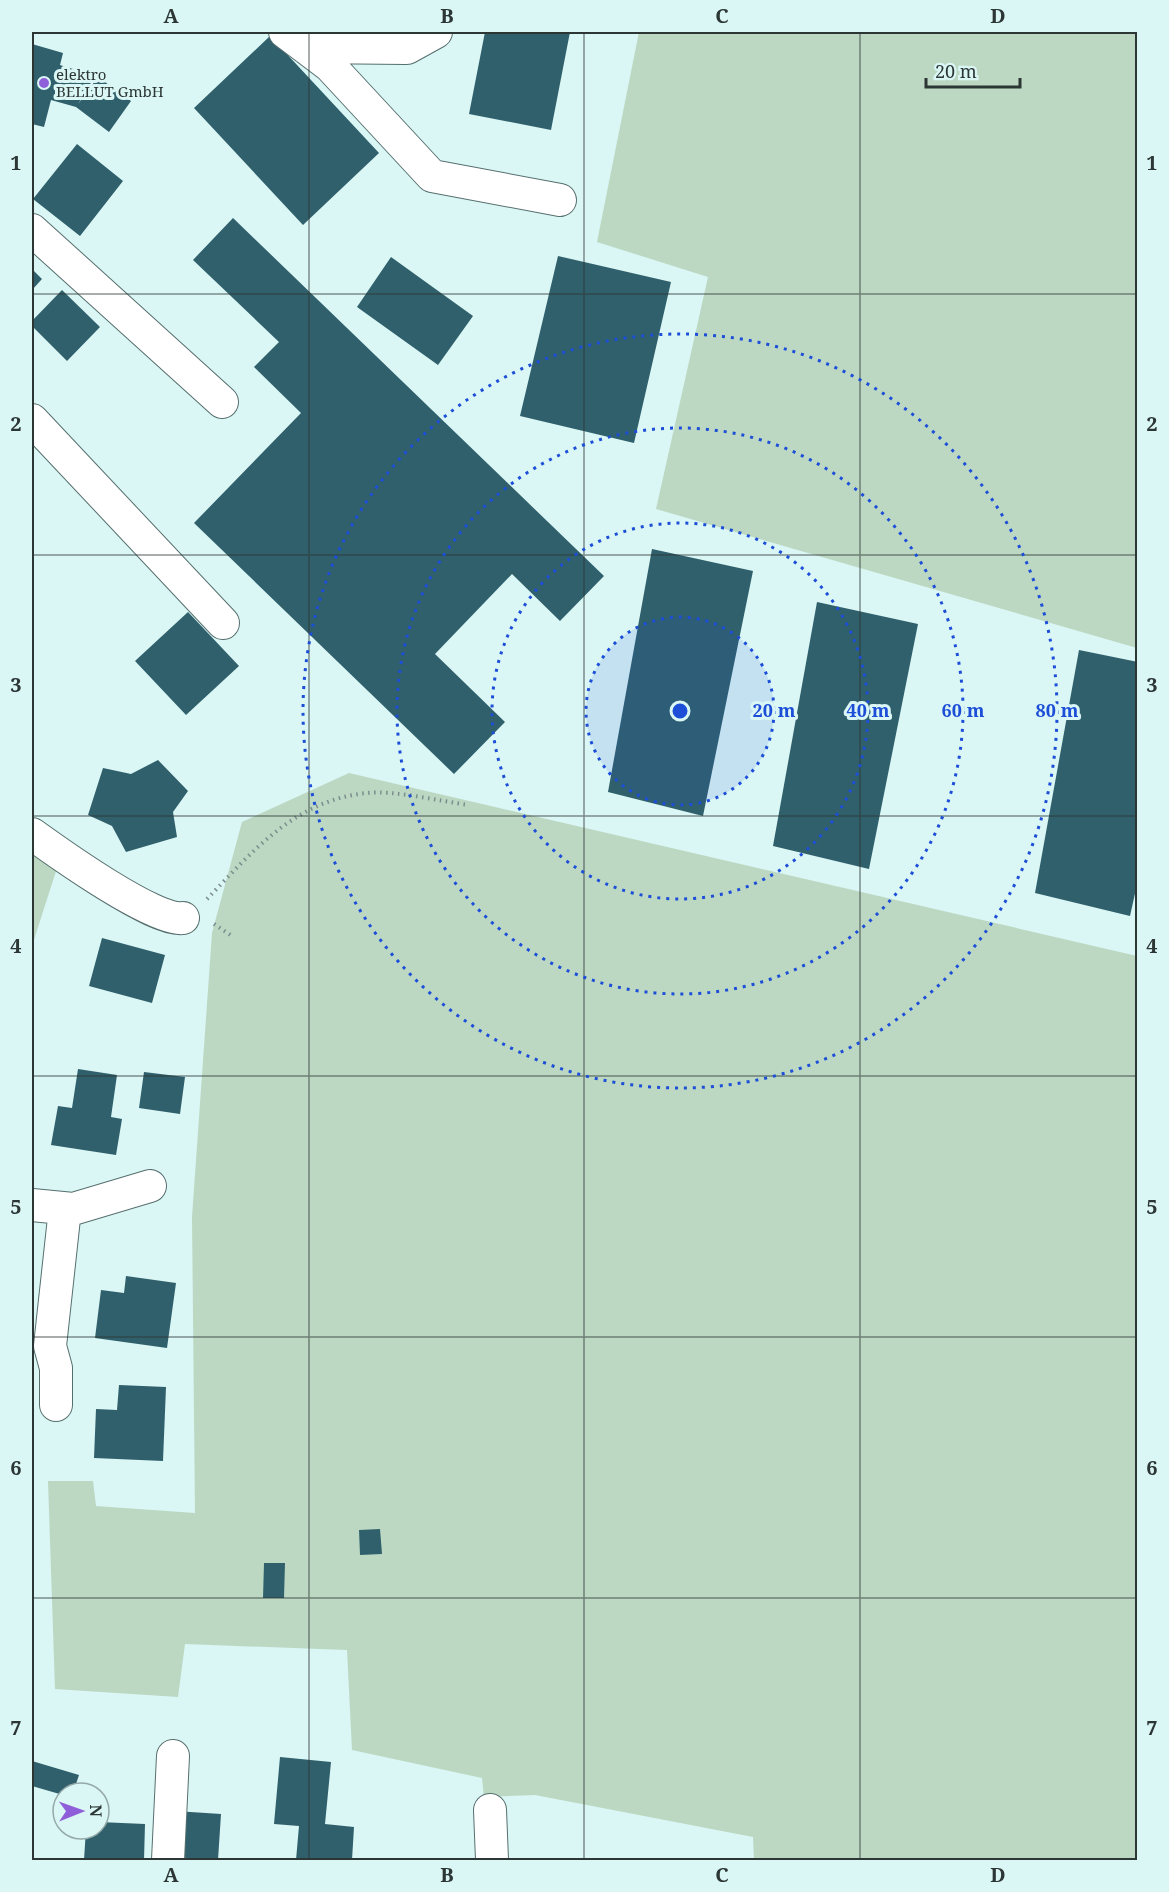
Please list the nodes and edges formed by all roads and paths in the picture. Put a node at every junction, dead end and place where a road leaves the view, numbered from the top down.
1 (436, 32) edge
2 (295, 39) edge
3 (560, 200) dead end
4 (32, 230) edge
5 (222, 402) dead end
6 (32, 420) edge
7 (223, 623) dead end
8 (468, 805) dead end
9 (32, 834) edge
10 (183, 918) joint
11 (150, 1186) dead end
12 (32, 1205) edge
13 (65, 1209) junction
14 (56, 1406) dead end
15 (173, 1756) dead end
16 (490, 1810) dead end
17 (168, 1860) edge
18 (492, 1860) edge

1 - 2 street
2 - 3 street
4 - 5 street
6 - 7 street
8 - 10 path
9 - 10 street
11 - 13 street
12 - 13 street
13 - 14 street
15 - 17 street
16 - 18 street

